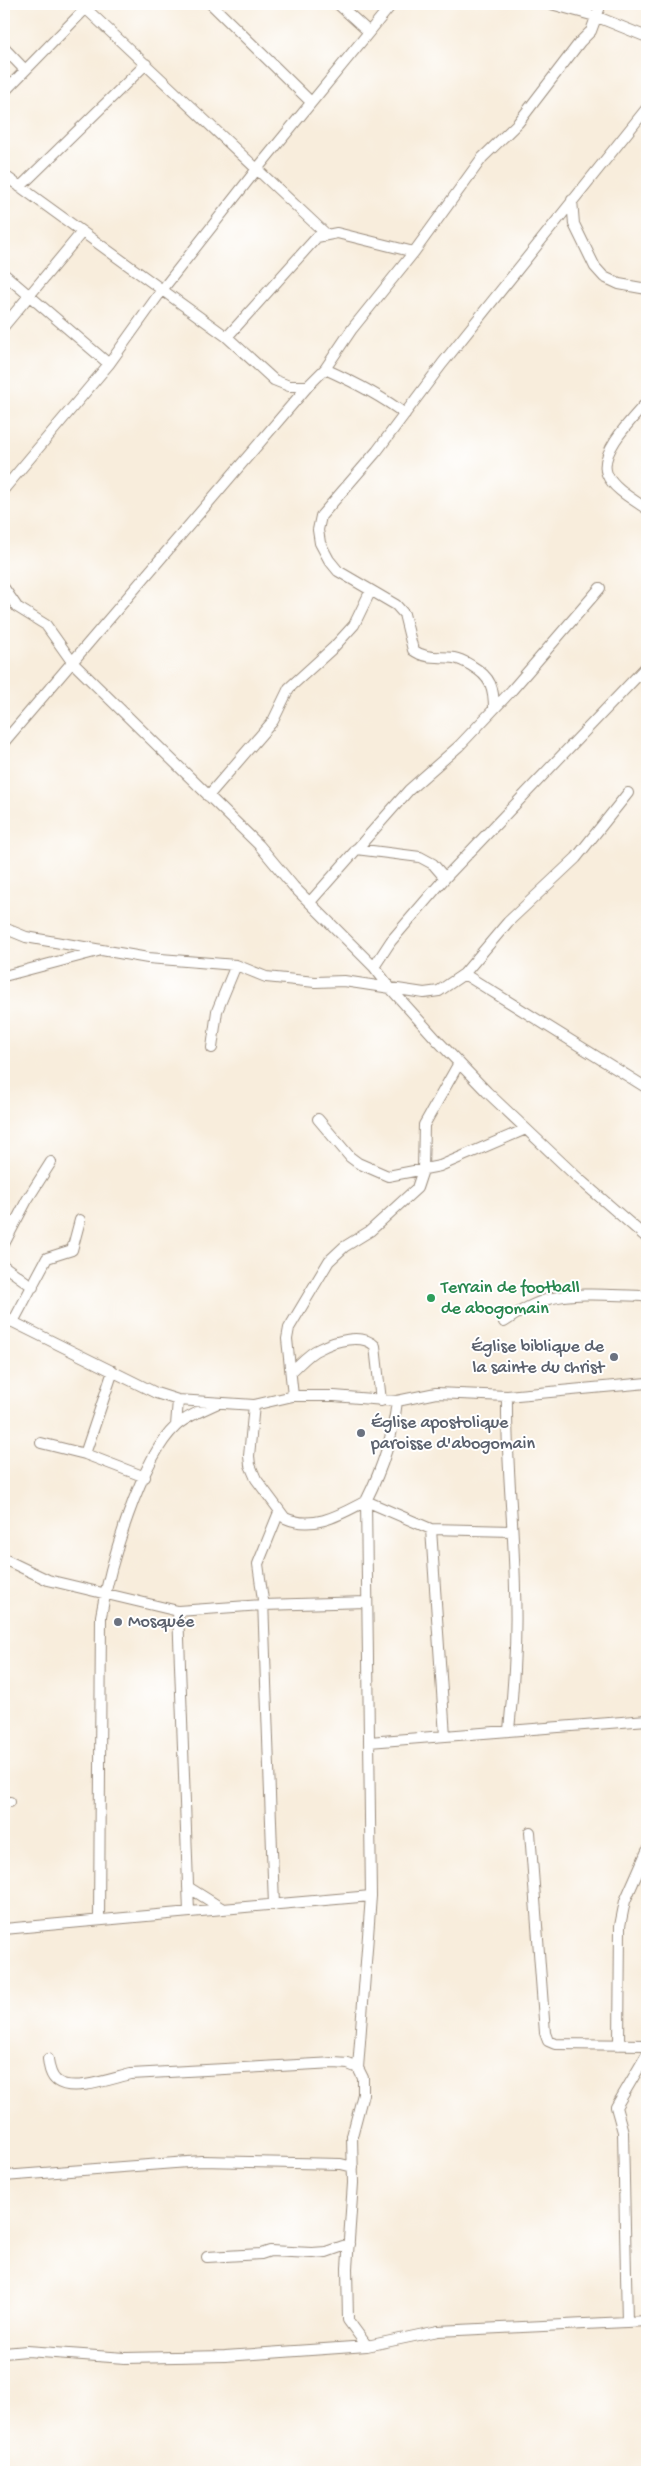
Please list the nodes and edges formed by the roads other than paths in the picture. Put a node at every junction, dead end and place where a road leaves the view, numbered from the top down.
1 (211, 4) edge
2 (338, 4) edge
3 (392, 4) edge
4 (551, 4) edge
5 (601, 4) edge
6 (85, 5) edge
7 (595, 16) junction
8 (368, 32) junction
9 (647, 37) edge
10 (4, 48) edge
11 (146, 64) junction
12 (25, 70) junction
13 (4, 92) edge
14 (311, 102) junction
15 (647, 108) edge
16 (257, 169) junction
17 (4, 175) edge
18 (20, 187) junction
19 (572, 200) junction
20 (557, 220) junction
21 (574, 224) junction
22 (82, 232) junction
23 (326, 234) junction
24 (414, 252) junction
25 (4, 274) edge
26 (647, 289) edge
27 (162, 290) junction
28 (29, 297) junction
29 (4, 326) edge
30 (227, 337) junction
31 (109, 364) junction
32 (325, 369) junction
33 (308, 386) junction
34 (647, 402) edge
35 (405, 414) junction
36 (4, 489) edge
37 (647, 509) edge
38 (4, 588) edge
39 (600, 588) dead end
40 (370, 592) junction
41 (73, 663) junction
42 (647, 666) edge
43 (494, 709) junction
44 (4, 742) edge
45 (628, 793) dead end
46 (208, 796) junction
47 (356, 849) junction
48 (445, 878) junction
49 (310, 902) junction
50 (4, 928) edge
51 (101, 950) junction
52 (236, 965) junction
53 (374, 967) junction
54 (464, 974) junction
55 (4, 976) edge
56 (391, 989) junction
57 (212, 1048) dead end
58 (459, 1063) junction
59 (647, 1088) edge
60 (318, 1119) dead end
61 (526, 1129) junction
62 (51, 1162) dead end
63 (423, 1170) junction
64 (80, 1220) dead end
65 (647, 1238) edge
66 (4, 1244) edge
67 (4, 1266) edge
68 (33, 1287) junction
69 (647, 1296) edge
70 (8, 1321) edge
71 (504, 1322) dead end
72 (113, 1371) junction
73 (292, 1371) junction
74 (647, 1383) edge
75 (293, 1396) junction
76 (507, 1396) junction
77 (178, 1400) junction
78 (397, 1401) junction
79 (381, 1402) junction
80 (217, 1403) junction
81 (254, 1404) junction
82 (176, 1426) junction
83 (41, 1443) dead end
84 (85, 1454) junction
85 (145, 1477) junction
86 (366, 1501) junction
87 (279, 1512) junction
88 (431, 1529) junction
89 (512, 1531) junction
90 (4, 1560) edge
91 (104, 1595) junction
92 (367, 1602) junction
93 (263, 1605) junction
94 (178, 1611) junction
95 (647, 1720) edge
96 (509, 1730) junction
97 (445, 1736) junction
98 (369, 1742) junction
99 (530, 1832) dead end
100 (647, 1851) edge
101 (188, 1887) junction
102 (371, 1896) junction
103 (274, 1905) junction
104 (223, 1909) junction
105 (189, 1912) junction
106 (99, 1920) junction
107 (4, 1929) edge
108 (619, 2045) junction
109 (647, 2045) edge
110 (647, 2054) edge
111 (48, 2059) dead end
112 (358, 2068) junction
113 (353, 2167) junction
114 (4, 2176) edge
115 (349, 2244) junction
116 (326, 2252) junction
117 (207, 2257) dead end
118 (347, 2268) junction
119 (647, 2320) edge
120 (627, 2322) junction
121 (367, 2346) junction
122 (4, 2352) edge

1 - 14 street
2 - 8 street
3 - 8 street
4 - 7 street
5 - 7 street
6 - 11 street
6 - 12 street
7 - 9 street
7 - 24 street
8 - 14 street
10 - 12 street
11 - 16 street
11 - 18 street
12 - 13 street
14 - 16 street
15 - 19 street
16 - 23 street
16 - 27 street
17 - 18 street
18 - 22 street
19 - 20 street
19 - 21 street
20 - 21 street
20 - 35 street
21 - 26 street
22 - 27 street
22 - 28 street
23 - 24 street
23 - 30 street
24 - 32 street
25 - 28 street
27 - 30 street
27 - 31 street
28 - 29 street
28 - 31 street
30 - 33 street
31 - 36 street
32 - 33 street
32 - 35 street
33 - 41 street
34 - 37 street
35 - 40 street
38 - 41 street
39 - 43 street
40 - 43 street
40 - 46 street
41 - 44 street
41 - 46 street
42 - 48 street
43 - 47 street
45 - 54 street
46 - 49 street
47 - 48 street
47 - 49 street
48 - 53 street
49 - 53 street
50 - 51 street
51 - 52 street
51 - 55 street
52 - 56 street
52 - 57 street
53 - 56 street
54 - 56 street
54 - 59 street
56 - 58 street
58 - 61 street
58 - 63 street
60 - 63 street
61 - 63 street
61 - 65 street
62 - 66 street
63 - 73 street
64 - 68 street
67 - 68 street
68 - 70 street
69 - 71 street
70 - 72 street
72 - 77 street
72 - 84 street
73 - 75 street
73 - 79 street
74 - 76 street
75 - 79 street
75 - 81 street
76 - 78 street
76 - 89 street
77 - 80 street
77 - 82 street
78 - 79 street
78 - 86 street
80 - 81 street
80 - 82 street
81 - 87 street
82 - 85 street
83 - 84 street
84 - 85 street
85 - 91 street
86 - 87 street
86 - 88 street
86 - 92 street
87 - 93 street
88 - 89 street
88 - 97 street
89 - 96 street
90 - 91 street
91 - 94 street
91 - 106 street
92 - 93 street
92 - 98 street
93 - 94 street
93 - 103 street
94 - 101 street
95 - 96 street
96 - 97 street
97 - 98 street
98 - 102 street
99 - 108 street
100 - 108 street
101 - 104 street
101 - 105 street
102 - 103 street
102 - 112 street
103 - 104 street
104 - 105 street
105 - 106 street
106 - 107 street
108 - 109 street
110 - 120 street
111 - 112 street
112 - 113 street
113 - 114 street
113 - 115 street
115 - 116 street
115 - 118 street
116 - 117 street
116 - 118 street
118 - 121 street
119 - 120 street
120 - 121 street
121 - 122 street

